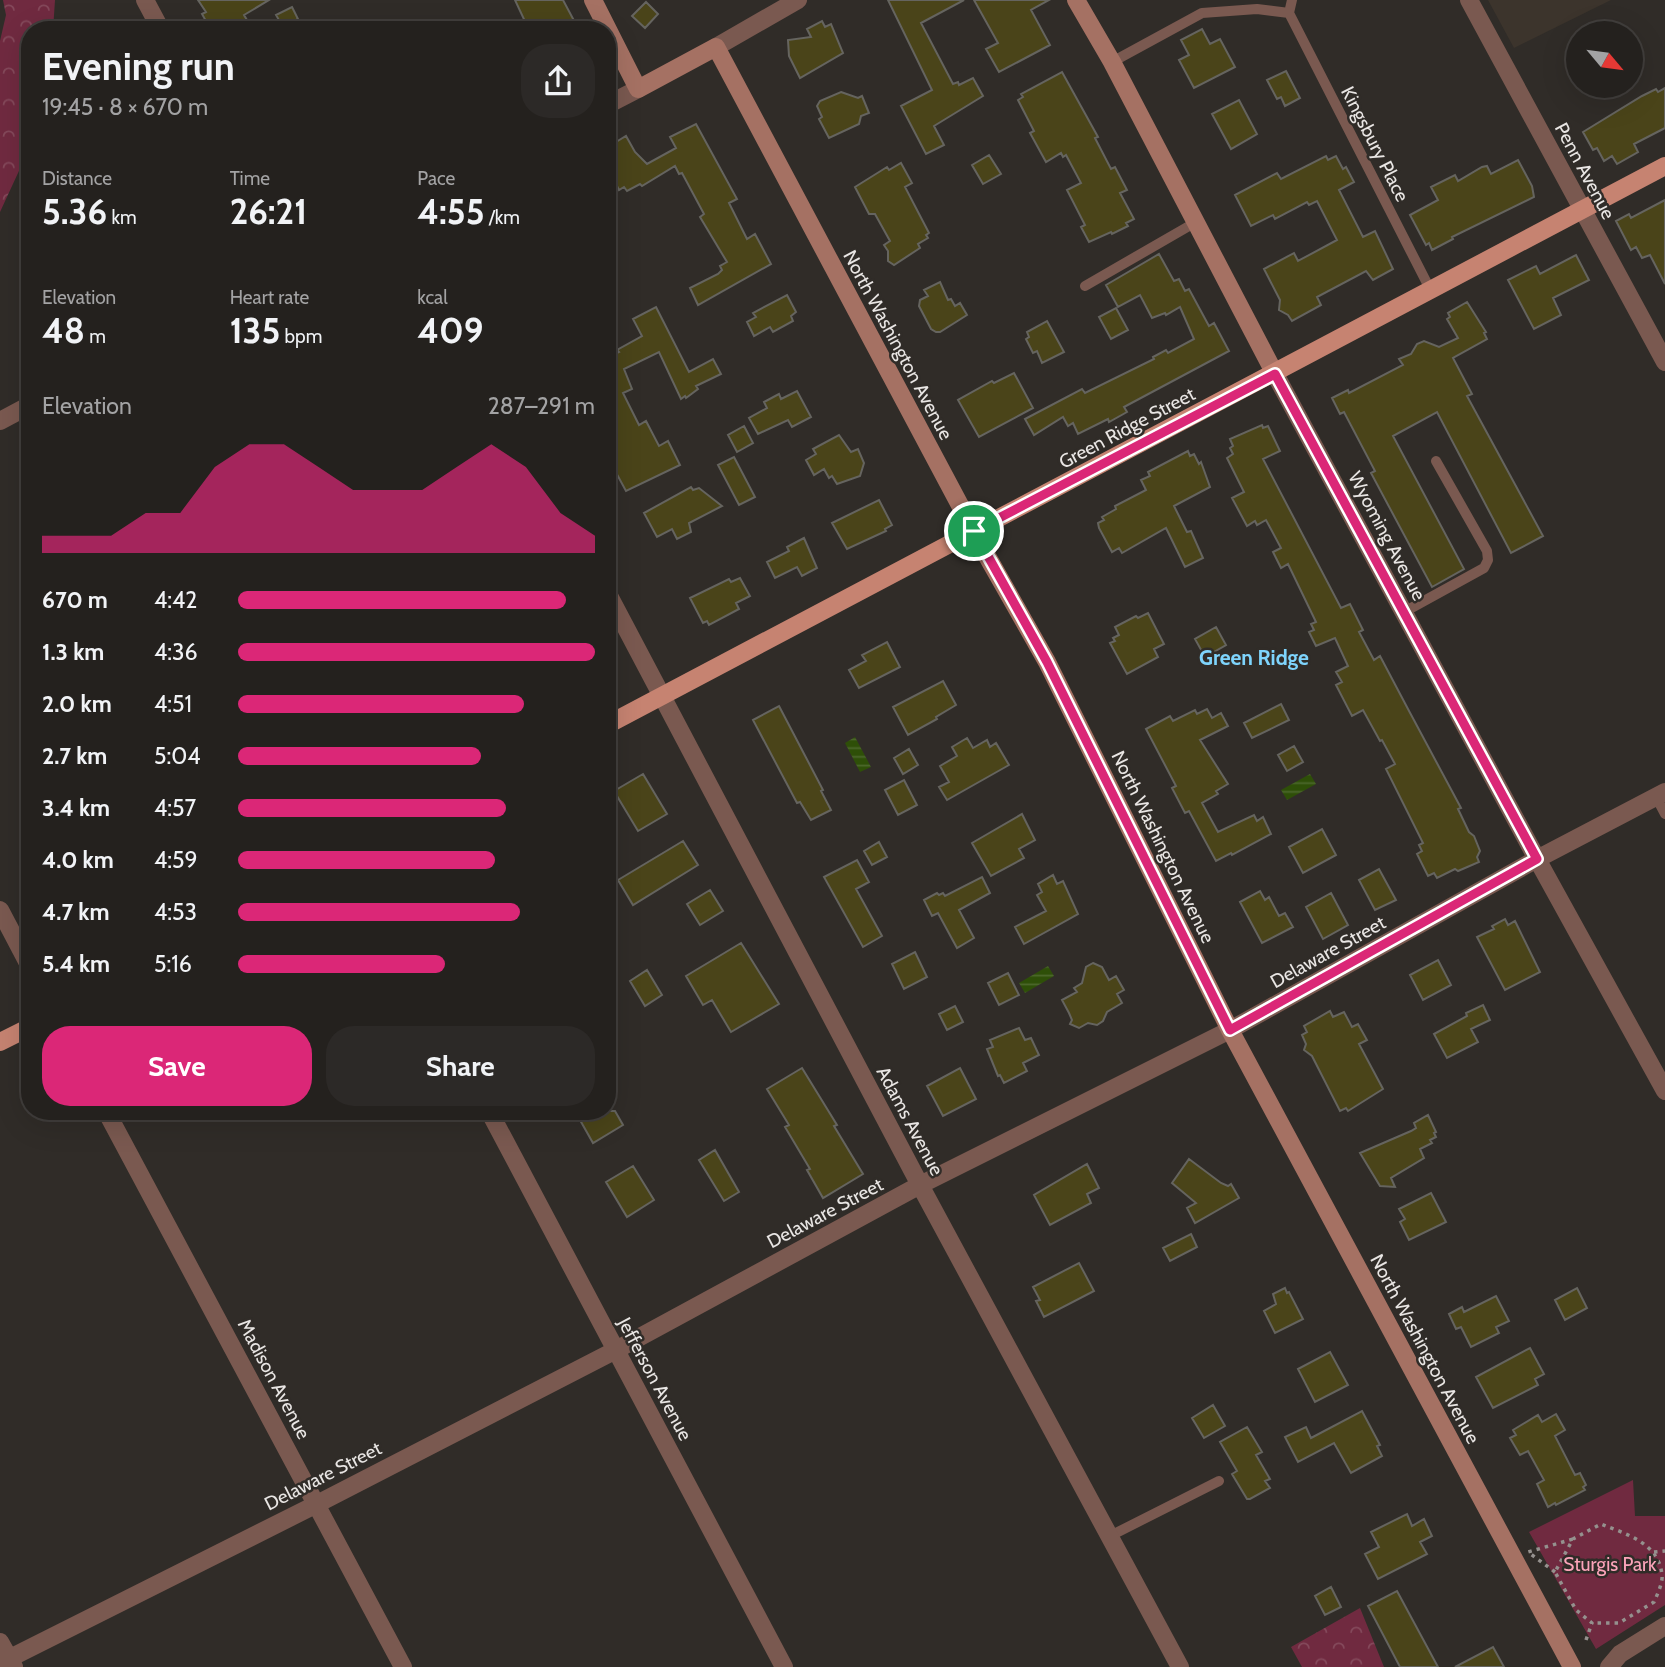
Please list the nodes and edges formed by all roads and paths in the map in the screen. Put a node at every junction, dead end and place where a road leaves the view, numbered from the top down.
1 (145, 0) edge
2 (593, 0) edge
3 (798, 0) edge
4 (1076, 0) edge
5 (1292, 0) edge
6 (1469, 0) edge
7 (1289, 13) junction
8 (156, 21) edge
9 (604, 21) edge
10 (616, 45) edge
11 (716, 47) junction
12 (1112, 62) junction
13 (638, 89) junction
14 (616, 100) edge
15 (1665, 166) edge
16 (1582, 211) junction
17 (1196, 222) junction
18 (1085, 286) dead end
19 (1431, 290) junction
20 (1665, 362) edge
21 (1275, 374) junction
22 (21, 409) edge
23 (1, 417) edge
24 (1436, 461) dead end
25 (974, 531) junction
26 (616, 609) edge
27 (1404, 612) junction
28 (661, 695) junction
29 (616, 720) edge
30 (1660, 794) edge
31 (1665, 814) edge
32 (1537, 859) junction
33 (0, 910) edge
34 (21, 950) edge
35 (1230, 1030) junction
36 (21, 1032) edge
37 (0, 1042) edge
38 (1665, 1091) edge
39 (111, 1120) edge
40 (494, 1120) edge
41 (920, 1185) junction
42 (615, 1350) junction
43 (1219, 1481) dead end
44 (317, 1504) junction
45 (1110, 1536) junction
46 (1573, 1539) junction
47 (1665, 1551) edge
48 (1654, 1552) junction
49 (1555, 1572) junction
50 (1664, 1575) edge
51 (1592, 1623) junction
52 (1665, 1626) edge
53 (1586, 1640) dead end
54 (0, 1642) edge
55 (7, 1663) edge
56 (403, 1667) edge
57 (784, 1667) edge
58 (1180, 1667) edge
59 (1572, 1667) edge
60 (1609, 1667) edge

1 - 8 street
2 - 9 street
3 - 11 street
4 - 12 street, Wyoming Avenue
5 - 7 lane
6 - 16 street, Penn Avenue
7 - 12 lane
7 - 19 lane, Kingsbury Place
10 - 13 street
11 - 13 street
11 - 25 street, North Washington Avenue
12 - 17 street, Wyoming Avenue
13 - 14 street
15 - 16 main road, Green Ridge Street
16 - 19 main road, Green Ridge Street
16 - 20 street, Penn Avenue
17 - 18 lane
17 - 21 street, Wyoming Avenue
19 - 21 main road, Green Ridge Street
21 - 25 main road, Green Ridge Street
21 - 27 street, Wyoming Avenue
22 - 23 street
24 - 27 lane
25 - 28 main road, Green Ridge Street
25 - 35 street, North Washington Avenue
26 - 28 street, Adams Avenue
27 - 32 street, Wyoming Avenue
28 - 29 main road, Green Ridge Street
28 - 41 street, Adams Avenue
30 - 31 lane
30 - 32 street, Delaware Street
32 - 35 street, Delaware Street
32 - 38 street, Wyoming Avenue
33 - 34 street
35 - 41 street, Delaware Street
35 - 59 street, North Washington Avenue
36 - 37 main road
39 - 44 street, Madison Avenue
40 - 42 street, Jefferson Avenue
41 - 42 street, Delaware Street
41 - 45 street, Adams Avenue
42 - 44 street, Delaware Street
42 - 57 street, Jefferson Avenue
43 - 45 lane
44 - 55 street, Delaware Street
44 - 56 street, Madison Avenue
45 - 58 street, Adams Avenue
46 - 48 path
46 - 49 path
46 - 49 path
47 - 48 path
48 - 50 path
49 - 51 path
50 - 51 path
51 - 53 path
52 - 60 street
54 - 55 street

